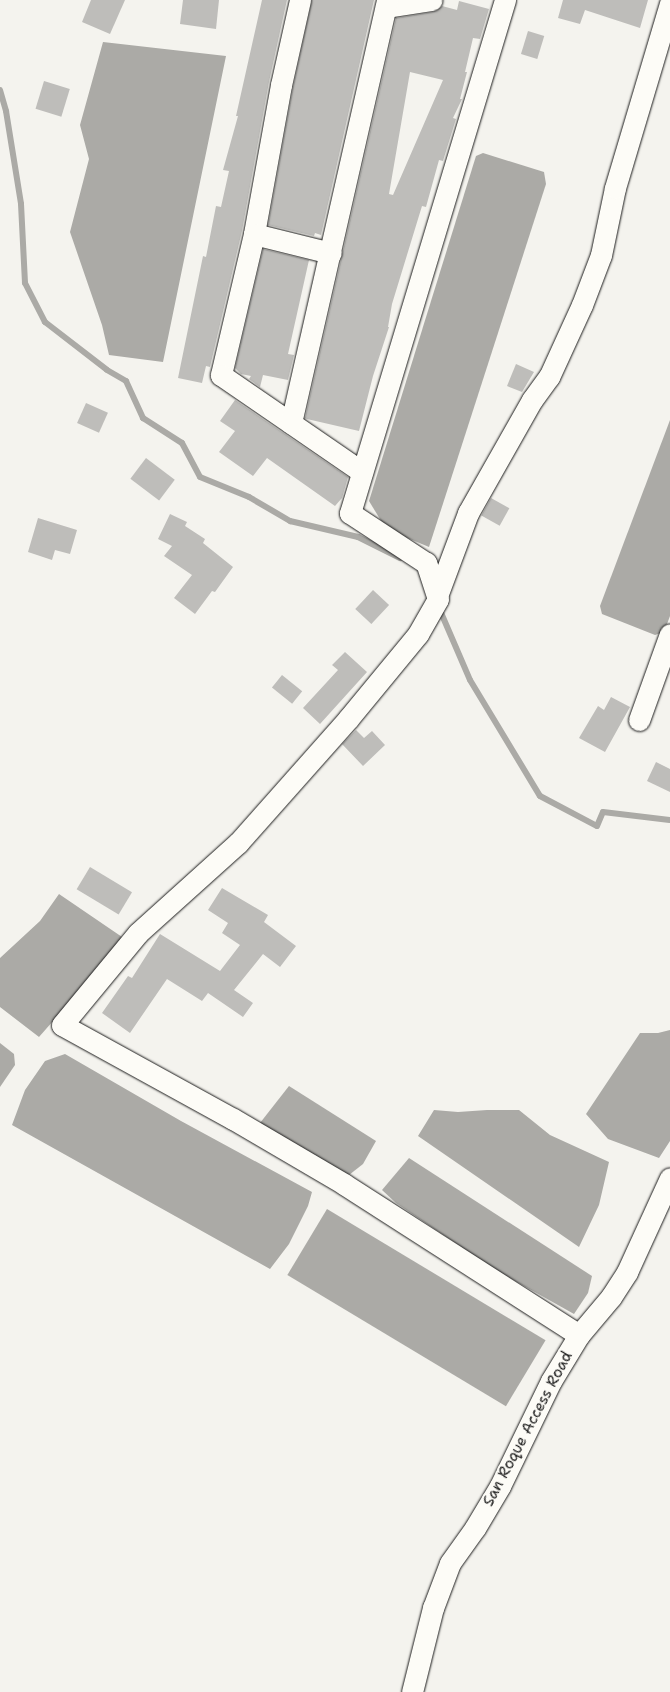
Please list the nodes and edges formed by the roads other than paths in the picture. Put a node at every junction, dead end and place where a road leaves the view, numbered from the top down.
1 (300, 0) edge
2 (431, 0) edge
3 (505, 0) edge
4 (670, 3) edge
5 (387, 4) edge
6 (254, 234) junction
7 (331, 253) junction
8 (291, 423) junction
9 (362, 472) junction
10 (437, 596) junction
11 (670, 634) edge
12 (638, 720) dead end
13 (670, 1178) edge
14 (579, 1335) junction
15 (412, 1692) edge

1 - 6 street
2 - 5 street
3 - 9 street
4 - 10 street
5 - 7 street
6 - 7 street
6 - 8 street
7 - 8 street
8 - 9 street
9 - 10 street
10 - 14 street
11 - 12 street
13 - 14 street, San Roque Access Road
14 - 15 street, San Roque Access Road

